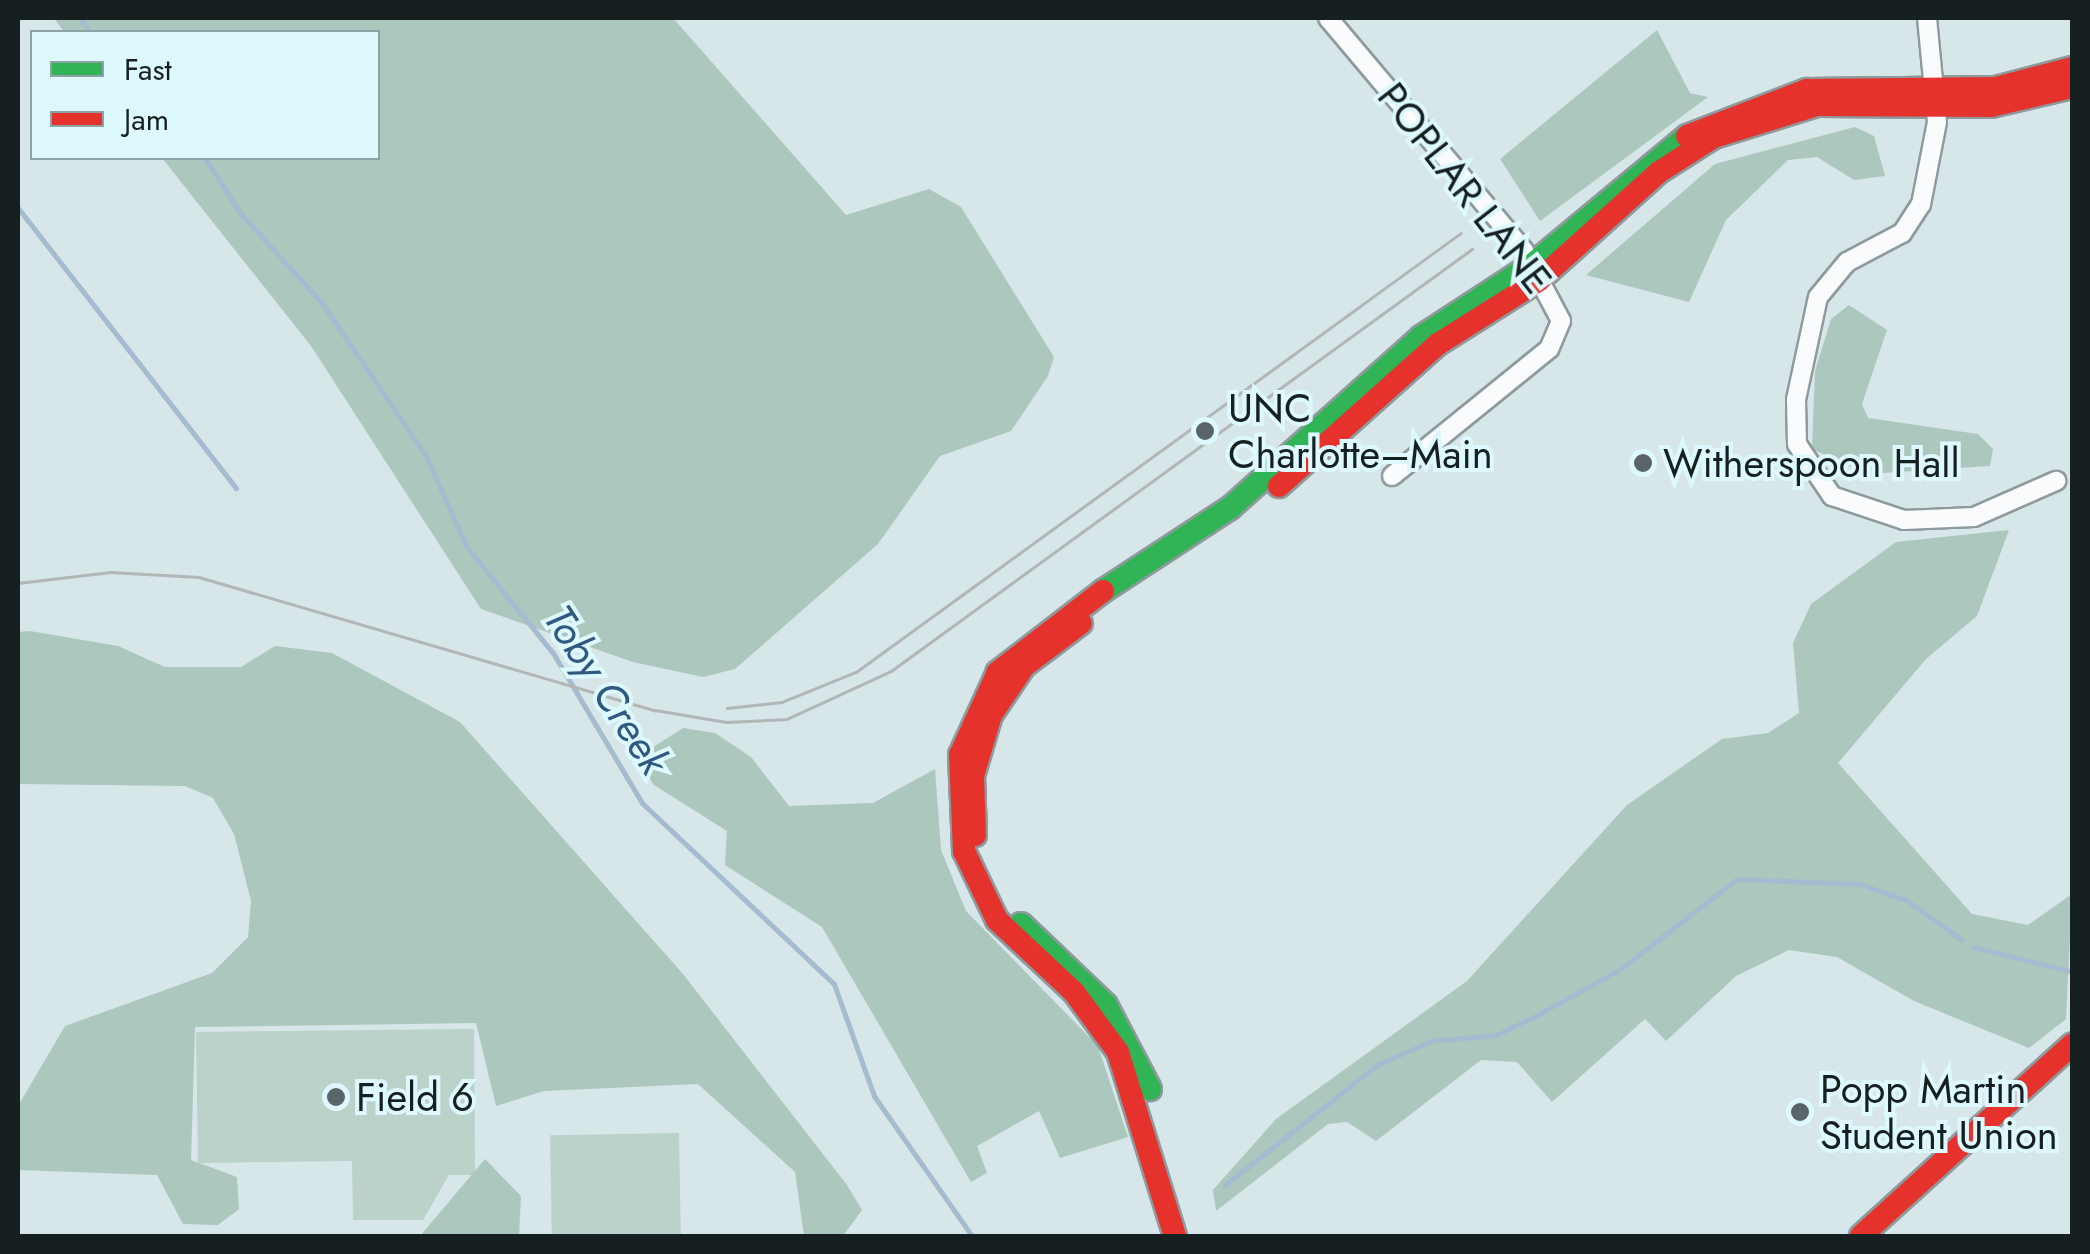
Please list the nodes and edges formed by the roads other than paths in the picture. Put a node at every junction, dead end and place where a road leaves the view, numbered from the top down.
1 (1328, 18) edge
2 (1927, 18) edge
3 (2072, 68) edge
4 (2072, 88) edge
5 (1936, 99) junction
6 (1536, 272) junction
7 (1392, 476) dead end
8 (2056, 481) dead end
9 (1210, 532) junction
10 (2072, 1045) edge
11 (1175, 1236) edge
12 (1192, 1236) edge
13 (1861, 1236) edge

1 - 6 street, POPLAR LANE
2 - 5 street
3 - 5 street
4 - 5 street
5 - 6 street
5 - 8 street
6 - 7 street, POPLAR LANE
6 - 9 street
9 - 11 street
9 - 12 street
10 - 13 street

